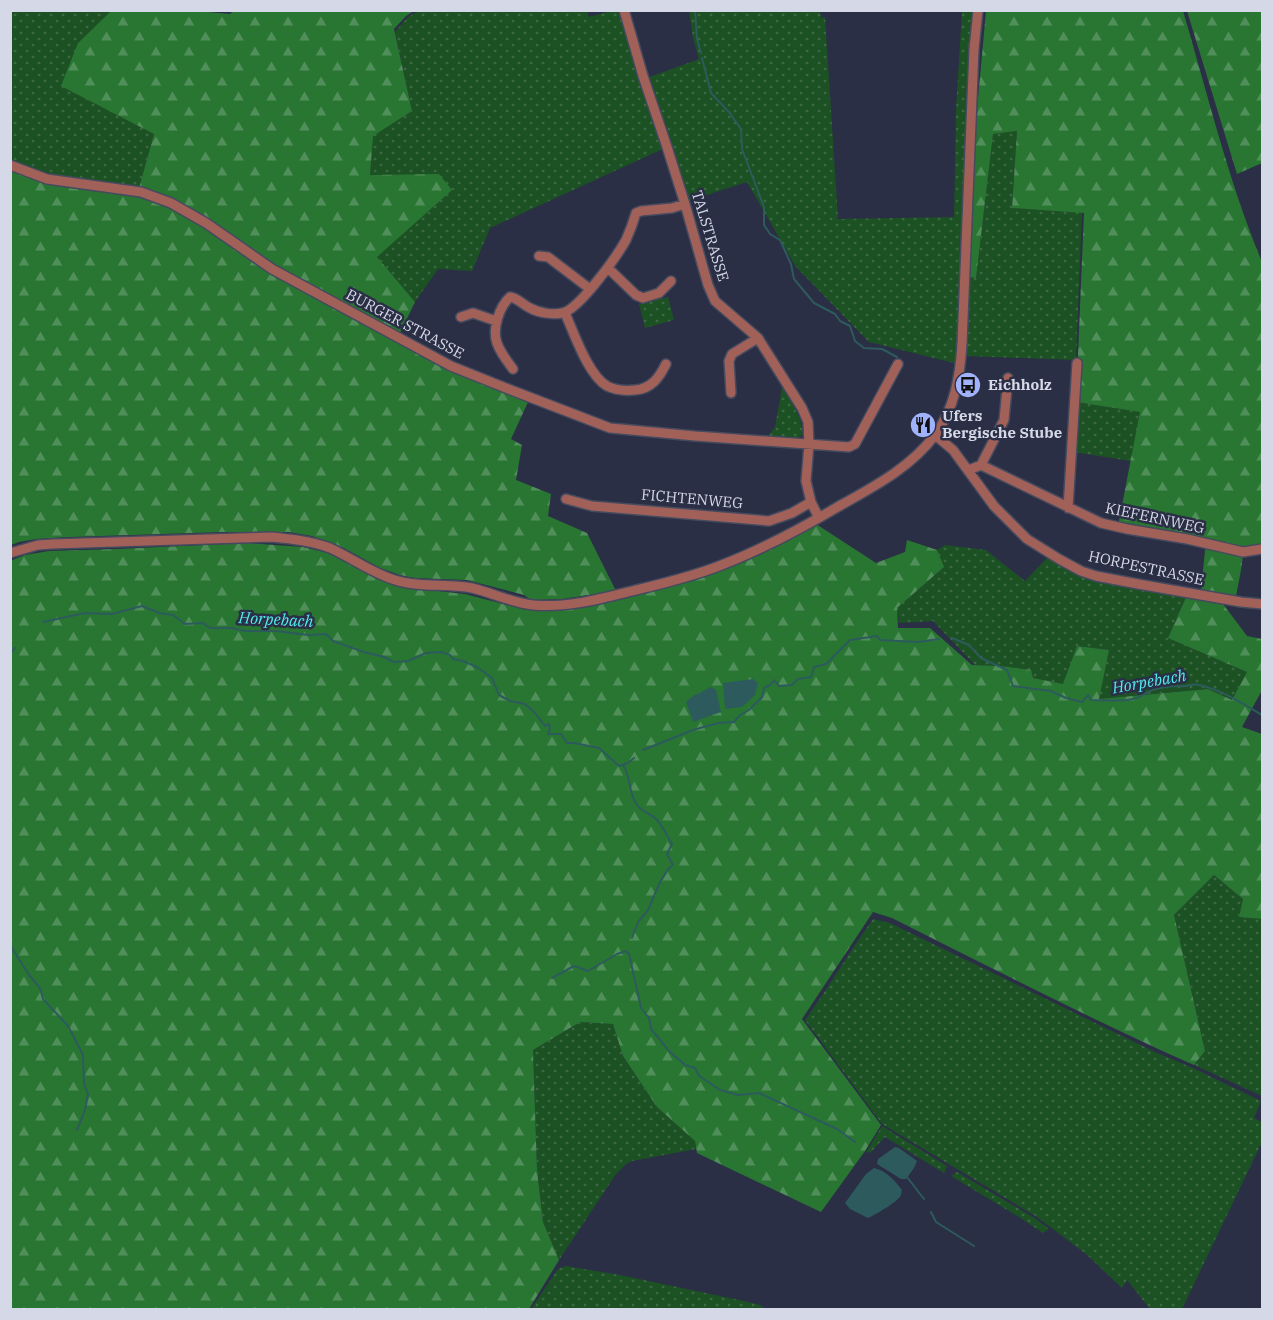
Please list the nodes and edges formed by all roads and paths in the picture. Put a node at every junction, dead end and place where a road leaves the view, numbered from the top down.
1 (624, 10) edge
2 (978, 10) edge
3 (10, 165) edge
4 (684, 204) junction
5 (539, 256) dead end
6 (608, 268) junction
7 (671, 281) dead end
8 (590, 289) junction
9 (565, 313) junction
10 (461, 317) dead end
11 (496, 321) junction
12 (758, 338) junction
13 (1077, 363) dead end
14 (666, 364) dead end
15 (898, 364) dead end
16 (513, 369) dead end
17 (1008, 378) dead end
18 (731, 393) dead end
19 (935, 435) junction
20 (809, 444) junction
21 (981, 465) junction
22 (969, 470) junction
23 (566, 499) dead end
24 (811, 502) junction
25 (1068, 508) junction
26 (819, 518) junction
27 (1263, 549) edge
28 (10, 554) edge
29 (1263, 604) edge

1 - 4 street, TALSTRASSE
2 - 19 street
3 - 20 street, BURGER STRASSE
4 - 6 street
4 - 12 street, TALSTRASSE
5 - 8 street
6 - 7 street
6 - 8 street
8 - 9 street
9 - 11 street
9 - 14 street
10 - 11 street
11 - 16 street
12 - 18 street
12 - 20 street, TALSTRASSE
13 - 25 street
15 - 20 street
17 - 21 street
19 - 22 street, HORPESTRASSE
19 - 26 street
20 - 24 street, TALSTRASSE
21 - 22 street
21 - 25 street, KIEFERNWEG
22 - 29 street, HORPESTRASSE
23 - 24 street, FICHTENWEG
24 - 26 street, TALSTRASSE
25 - 27 street, KIEFERNWEG
26 - 28 street

